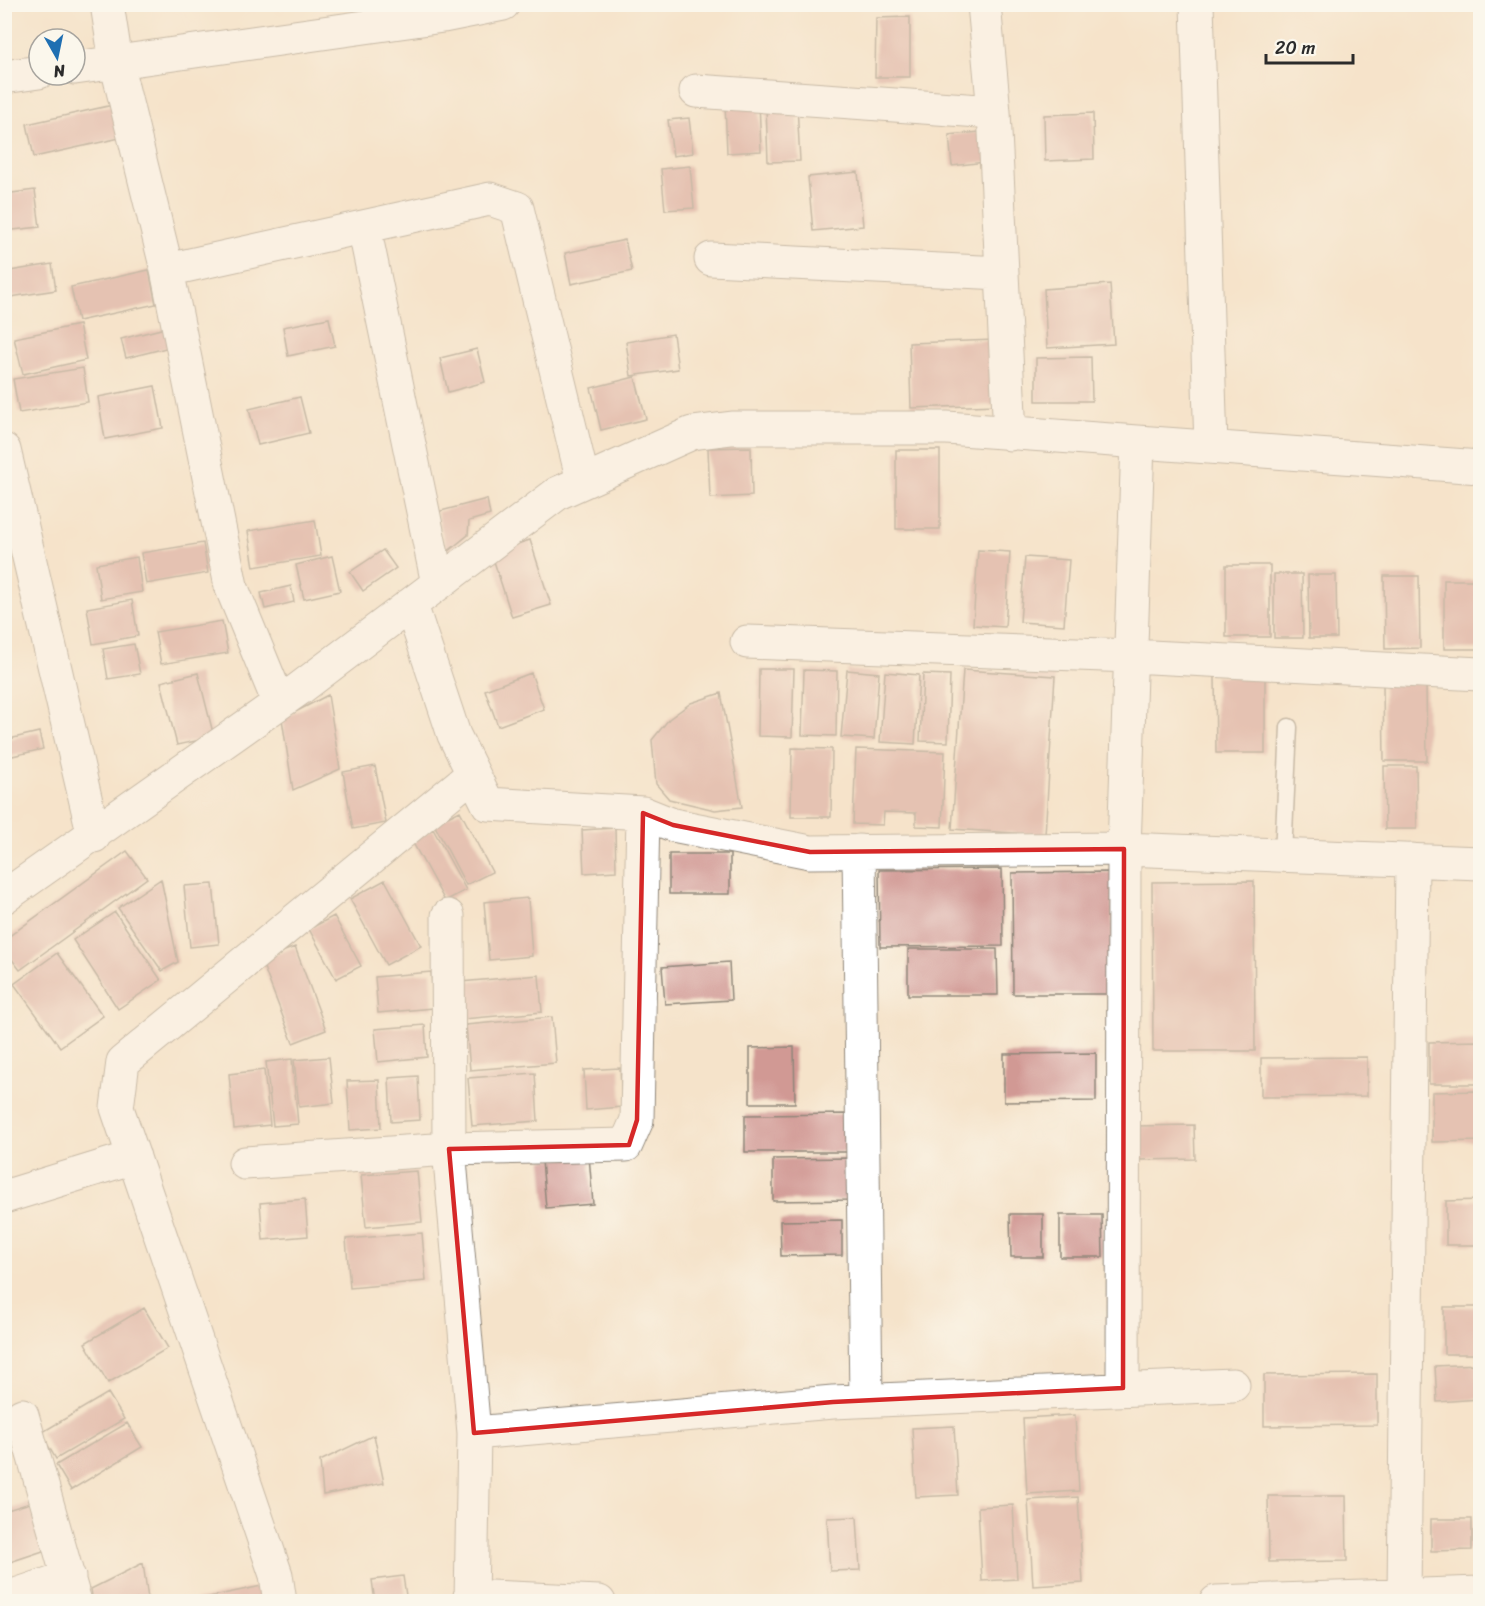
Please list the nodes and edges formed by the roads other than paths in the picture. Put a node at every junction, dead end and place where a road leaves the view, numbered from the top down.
1 (107, 4) edge
2 (503, 4) edge
3 (984, 4) edge
4 (1197, 4) edge
5 (116, 62) junction
6 (87, 66) edge
7 (27, 74) edge
8 (4, 77) edge
9 (696, 91) dead end
10 (994, 112) junction
11 (364, 227) junction
12 (711, 259) dead end
13 (167, 270) junction
14 (1002, 273) junction
15 (1010, 434) junction
16 (1138, 442) junction
17 (1211, 447) junction
18 (4, 450) edge
19 (1480, 467) edge
20 (583, 481) junction
21 (438, 584) junction
22 (408, 606) junction
23 (747, 642) dead end
24 (1131, 656) junction
25 (1480, 674) edge
26 (279, 703) junction
27 (1288, 727) dead end
28 (473, 774) junction
29 (643, 813) junction
30 (94, 836) junction
31 (1124, 849) junction
32 (859, 851) junction
33 (1283, 855) junction
34 (1412, 860) junction
35 (1480, 863) edge
36 (4, 897) edge
37 (448, 916) dead end
38 (449, 1149) junction
39 (134, 1156) junction
40 (245, 1163) dead end
41 (4, 1197) edge
42 (1233, 1385) dead end
43 (1123, 1388) junction
44 (866, 1400) junction
45 (22, 1415) dead end
46 (474, 1433) junction
47 (72, 1589) edge
48 (1480, 1593) edge
49 (1404, 1596) junction
50 (4, 1599) edge
51 (471, 1599) edge
52 (1261, 1601) edge
53 (280, 1602) edge
54 (600, 1602) edge
55 (1216, 1602) edge

1 - 5 street
2 - 5 street
3 - 10 street
4 - 17 street
5 - 6 street
5 - 13 street
7 - 8 street
9 - 10 street
10 - 14 street
11 - 13 street
11 - 20 street
11 - 21 street
12 - 14 street
13 - 26 street
14 - 15 street
15 - 16 street
15 - 20 street
16 - 17 street
16 - 24 street
17 - 19 street
18 - 30 street
20 - 21 street
21 - 22 street
22 - 26 street
22 - 28 street
23 - 24 street
24 - 25 street
24 - 31 street
26 - 30 street
27 - 33 lane
28 - 29 street
28 - 39 street
29 - 32 street
29 - 38 street
30 - 36 street
31 - 32 street
31 - 33 street
31 - 43 street
32 - 44 street
33 - 34 street
34 - 35 street
34 - 49 street
37 - 38 street
38 - 40 street
38 - 46 street
39 - 41 street
39 - 53 street
42 - 43 street
43 - 44 street
44 - 46 street
45 - 47 street
46 - 51 street
47 - 50 street
48 - 49 street
49 - 52 street
51 - 54 street
52 - 55 street

